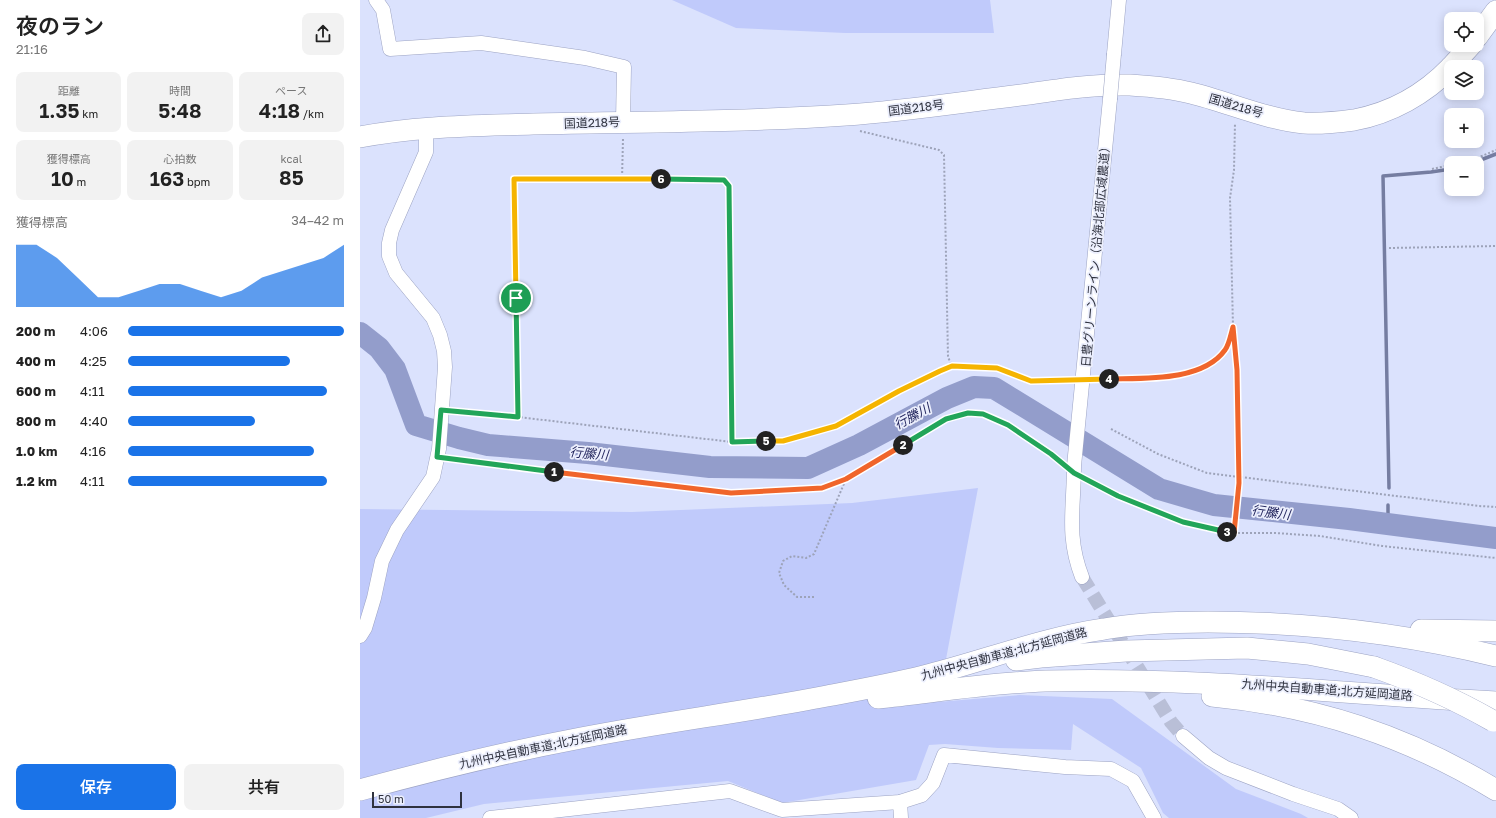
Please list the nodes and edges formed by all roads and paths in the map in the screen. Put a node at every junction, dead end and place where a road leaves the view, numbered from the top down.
1 (376, 0) edge
2 (1119, 0) edge
3 (1496, 11) edge
4 (1484, 27) edge
5 (1465, 52) edge
6 (1457, 60) edge
7 (1444, 75) edge
8 (1236, 106) junction
9 (623, 122) junction
10 (426, 128) junction
11 (856, 131) dead end
12 (360, 136) edge
13 (1496, 150) edge
14 (1482, 156) edge
15 (1444, 166) edge
16 (1432, 169) dead end
17 (622, 179) junction
18 (1496, 246) edge
19 (1389, 248) dead end
20 (1233, 327) junction
21 (952, 366) junction
22 (1084, 379) junction
23 (441, 412) junction
24 (518, 417) junction
25 (1111, 429) dead end
26 (732, 442) junction
27 (438, 453) junction
28 (1074, 470) junction
29 (1238, 476) junction
30 (846, 479) junction
31 (1496, 507) edge
32 (1234, 533) junction
33 (1496, 558) edge
34 (1082, 578) tunnel mouth
35 (814, 597) dead end
36 (1302, 625) junction
37 (1496, 631) edge
38 (360, 636) edge
39 (1496, 656) edge
40 (929, 684) junction
41 (1495, 715) edge
42 (1183, 736) tunnel mouth
43 (360, 790) edge
44 (1496, 790) edge
45 (900, 802) junction
46 (490, 818) edge
47 (901, 818) edge
48 (1154, 818) edge
49 (1351, 818) edge

1 - 9 street
2 - 22 street, 日豊グリーンライン（沿海北部広域農道）, bridge
3 - 4 highway
5 - 6 highway, 国道218号
7 - 8 highway, 国道218号
8 - 9 highway, 国道218号
8 - 20 path
9 - 10 highway, 国道218号
9 - 17 path
10 - 12 highway, 国道218号
10 - 23 street
11 - 21 path
13 - 14 path
15 - 16 path
17 - 24 path
17 - 26 path
18 - 19 path
20 - 22 path
20 - 29 path
21 - 22 path
21 - 26 path
22 - 28 street, 日豊グリーンライン（沿海北部広域農道）
23 - 24 path
23 - 27 street
24 - 26 path
25 - 29 path
27 - 30 path
27 - 38 street
28 - 30 path
28 - 32 path
28 - 34 street, 日豊グリーンライン（沿海北部広域農道）
29 - 31 path
29 - 32 path
30 - 35 path
32 - 33 path
36 - 37 highway
36 - 39 highway, 九州中央自動車道;北方延岡道路
36 - 40 highway, 九州中央自動車道;北方延岡道路
40 - 41 highway, 九州中央自動車道;北方延岡道路
40 - 41 highway, bridge
40 - 43 highway, 九州中央自動車道;北方延岡道路
40 - 44 highway
42 - 49 street
45 - 46 street
45 - 47 street
45 - 48 street

